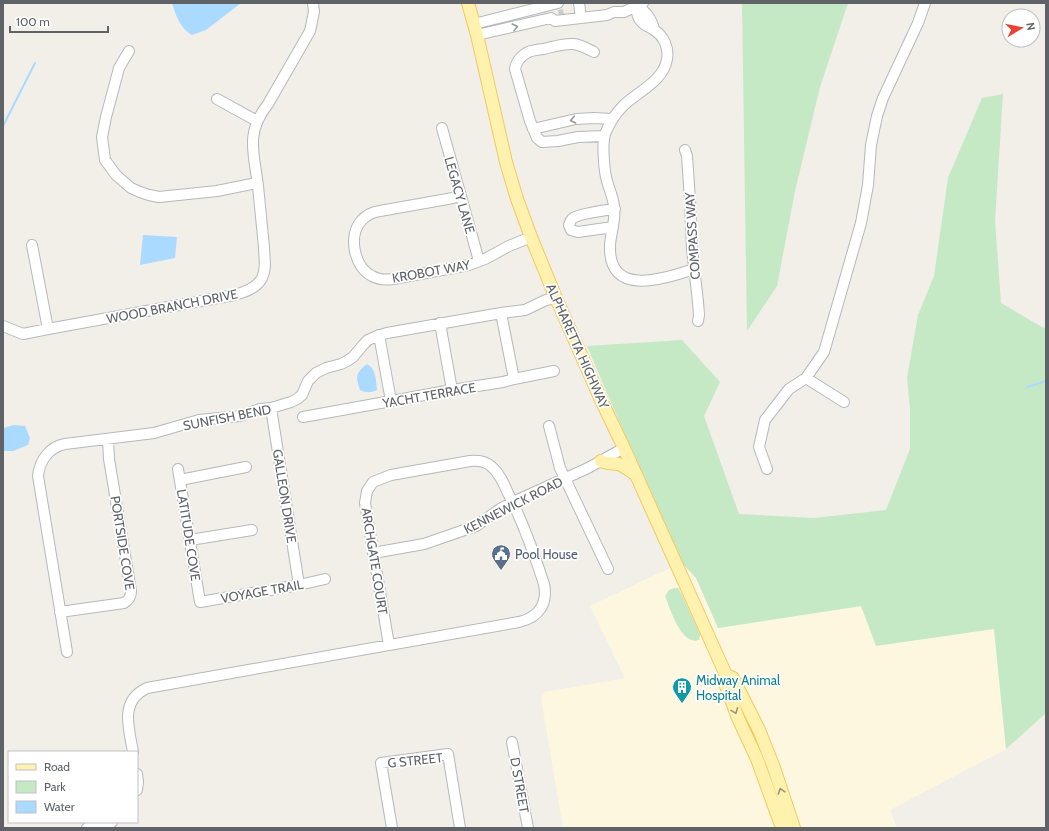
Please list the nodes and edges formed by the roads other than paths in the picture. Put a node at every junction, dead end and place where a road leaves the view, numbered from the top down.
1 (313, 3) edge
2 (468, 3) edge
3 (558, 3) tunnel mouth
4 (925, 3) edge
5 (638, 4) edge
6 (580, 11) edge
7 (476, 30) junction
8 (129, 51) dead end
9 (594, 52) dead end
10 (217, 99) dead end
11 (612, 119) junction
12 (257, 121) junction
13 (442, 128) dead end
14 (533, 129) junction
15 (604, 136) junction
16 (685, 150) dead end
17 (257, 183) junction
18 (460, 196) junction
19 (615, 209) junction
20 (613, 227) junction
21 (531, 237) junction
22 (32, 246) dead end
23 (479, 261) junction
24 (694, 269) junction
25 (556, 298) junction
26 (501, 313) junction
27 (698, 321) dead end
28 (440, 323) junction
29 (3, 326) edge
30 (48, 329) junction
31 (380, 335) junction
32 (554, 371) dead end
33 (806, 378) junction
34 (514, 379) junction
35 (452, 390) junction
36 (391, 401) junction
37 (844, 402) dead end
38 (270, 408) junction
39 (303, 417) dead end
40 (549, 426) dead end
41 (108, 439) junction
42 (624, 448) junction
43 (601, 461) junction
44 (246, 467) dead end
45 (767, 468) dead end
46 (178, 469) dead end
47 (636, 476) junction
48 (564, 478) junction
49 (180, 480) junction
50 (513, 502) junction
51 (252, 530) dead end
52 (190, 540) junction
53 (373, 553) junction
54 (608, 569) dead end
55 (325, 579) dead end
56 (300, 585) junction
57 (200, 602) joint
58 (60, 612) junction
59 (389, 645) junction
60 (67, 652) dead end
61 (726, 675) junction
62 (512, 742) dead end
63 (133, 751) edge
64 (109, 823) edge
65 (87, 828) edge
66 (392, 828) edge
67 (460, 828) edge
68 (528, 828) edge
69 (782, 828) edge
70 (794, 828) edge

1 - 12 street, WOOD BRANCH DRIVE
2 - 7 main road, ALPHARETTA HIGHWAY
3 - 7 street
4 - 33 street
5 - 6 street
5 - 11 street
7 -> 6 street
7 - 21 main road, ALPHARETTA HIGHWAY
8 - 17 street
9 - 14 street
10 - 12 street
11 -> 14 street
11 - 15 street
12 - 17 street, WOOD BRANCH DRIVE
13 - 18 street, LEGACY LANE
14 - 15 street
15 - 19 street
16 - 24 street, COMPASS WAY
17 - 30 street, WOOD BRANCH DRIVE
18 - 23 street, LEGACY LANE
18 - 23 street, KROBOT WAY
19 - 20 street
19 - 20 street
20 - 24 street
21 - 23 street, KROBOT WAY
21 - 25 main road, ALPHARETTA HIGHWAY
22 - 30 street
24 - 27 street, COMPASS WAY
25 - 26 street, SUNFISH BEND
25 - 42 main road, ALPHARETTA HIGHWAY
26 - 28 street, SUNFISH BEND
26 - 34 street
28 - 31 street, SUNFISH BEND
28 - 35 street
29 - 30 street, WOOD BRANCH DRIVE
31 - 36 street
31 - 38 street, SUNFISH BEND
32 - 34 street, YACHT TERRACE
33 - 37 street
33 - 45 street
34 - 35 street, YACHT TERRACE
35 - 36 street, YACHT TERRACE
36 - 39 street, YACHT TERRACE
38 - 41 street, SUNFISH BEND
38 - 56 street, GALLEON DRIVE
40 - 48 street
41 - 58 street, SUNFISH BEND
41 - 58 street, PORTSIDE COVE
42 - 43 street, KENNEWICK ROAD
42 - 47 main road, ALPHARETTA HIGHWAY
43 - 47 main road
43 - 48 street, KENNEWICK ROAD
44 - 49 street
46 - 49 street, LATITUDE COVE
47 - 61 main road, ALPHARETTA HIGHWAY
48 - 50 street, KENNEWICK ROAD
48 - 54 street
49 - 52 street, LATITUDE COVE
50 - 53 street, KENNEWICK ROAD
50 - 53 street, ARCHGATE COURT
50 - 59 street, ARCHGATE COURT
51 - 52 street
52 - 57 street, LATITUDE COVE
53 - 59 street, ARCHGATE COURT
55 - 56 street, VOYAGE TRAIL
56 - 57 street, VOYAGE TRAIL
58 - 60 street, SUNFISH BEND
59 - 63 street, ARCHGATE COURT
61 -> 69 main road
70 -> 61 main road
62 - 68 street, D STREET
64 - 65 street
66 - 67 street, G STREET

